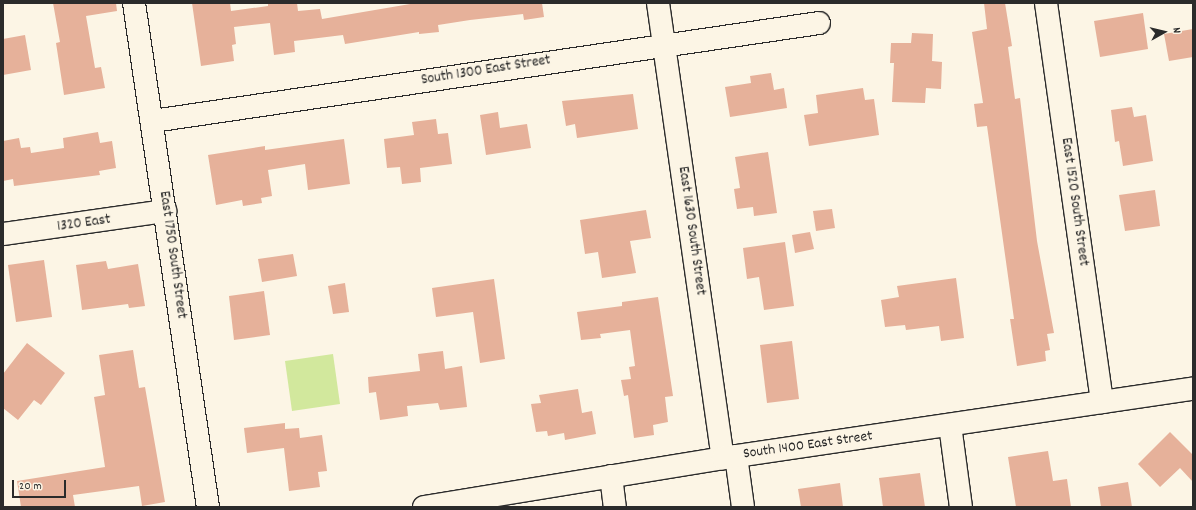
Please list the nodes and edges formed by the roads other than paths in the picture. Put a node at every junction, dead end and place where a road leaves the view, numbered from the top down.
1 (134, 3) edge
2 (658, 3) edge
3 (1046, 3) edge
4 (818, 23) dead end
5 (665, 44) junction
6 (153, 122) junction
7 (165, 212) junction
8 (3, 234) edge
9 (1193, 389) edge
10 (1102, 402) junction
11 (950, 425) junction
12 (729, 457) junction
13 (611, 476) junction
14 (208, 507) edge
15 (424, 507) edge
16 (615, 507) edge
17 (743, 507) edge
18 (962, 507) edge

1 - 6 street, East 1750 South Street
2 - 5 street, East 1630 South Street
3 - 10 street, East 1520 South Street
4 - 5 street, South 1300 East Street
5 - 6 street, South 1300 East Street
5 - 12 street, East 1630 South Street
6 - 7 street, East 1750 South Street
7 - 8 street, 1320 East
7 - 14 street, East 1750 South Street
9 - 10 street, South 1400 East Street
10 - 11 street, South 1400 East Street
11 - 12 street, South 1400 East Street
11 - 18 street
12 - 13 street, South 1400 East Street
12 - 17 street, East 1630 South Street
13 - 15 street, South 1400 East Street
13 - 16 street

